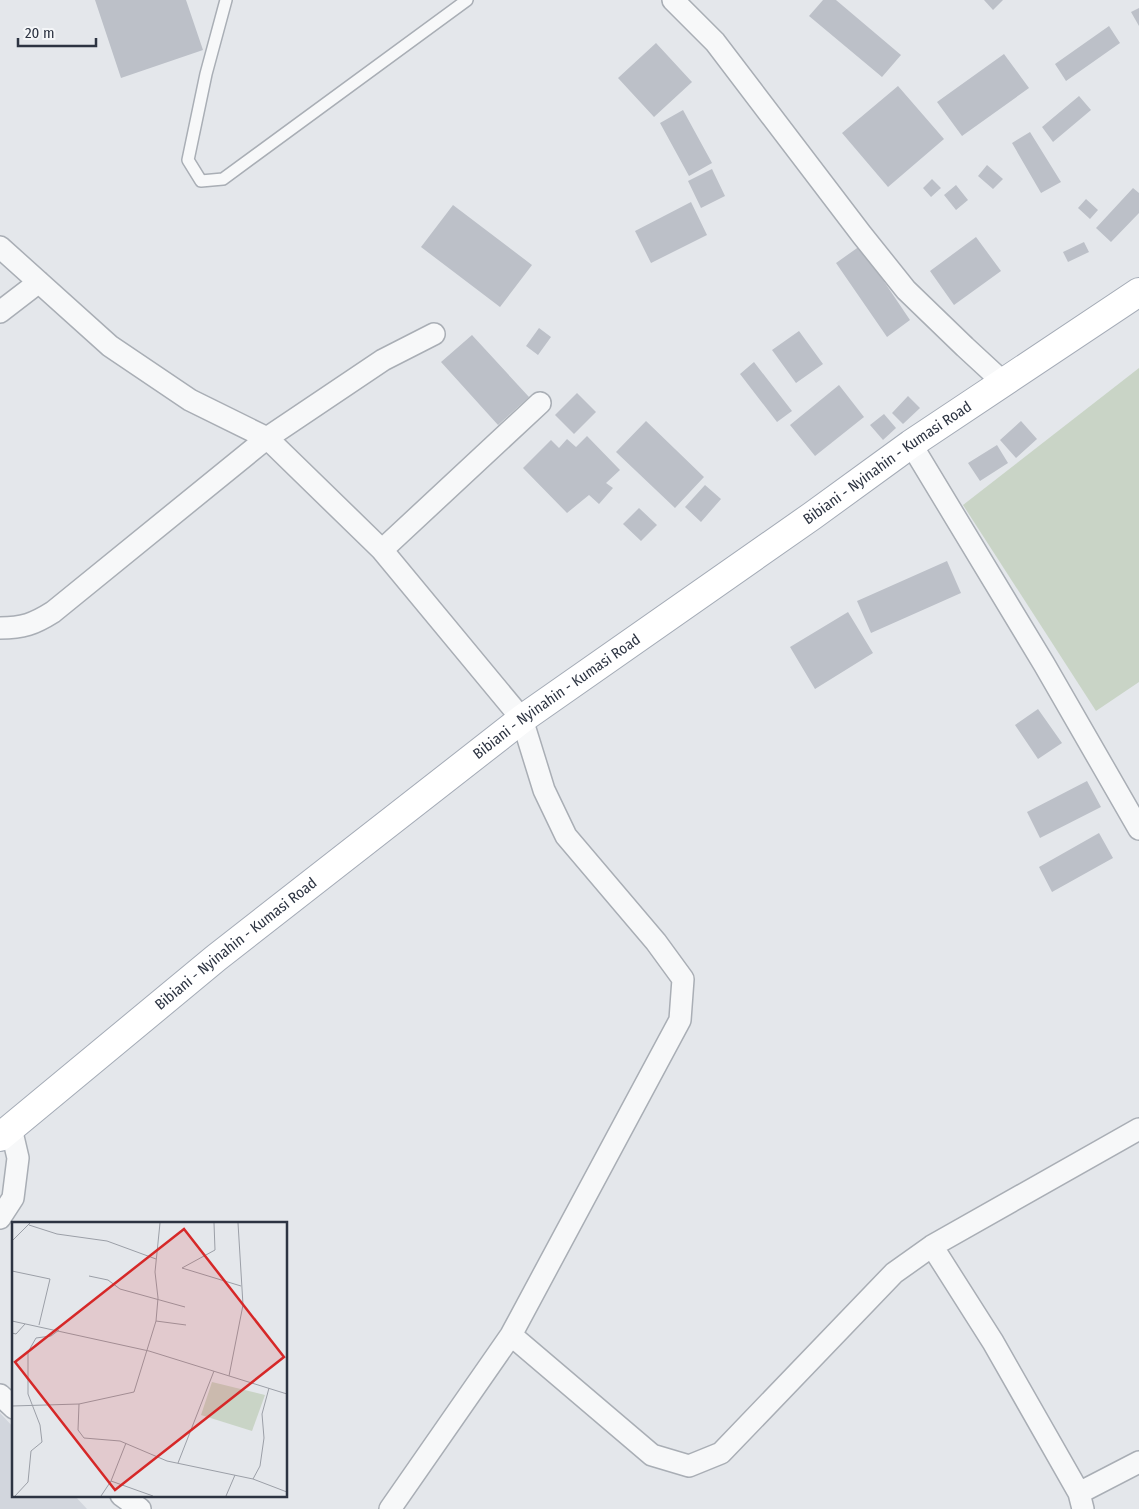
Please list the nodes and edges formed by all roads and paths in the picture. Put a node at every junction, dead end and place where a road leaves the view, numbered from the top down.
1 (226, 0) edge
2 (467, 0) edge
3 (673, 0) edge
4 (0, 247) edge
5 (40, 282) junction
6 (1139, 292) edge
7 (0, 312) edge
8 (434, 334) dead end
9 (1004, 383) junction
10 (540, 402) dead end
11 (266, 438) junction
12 (911, 444) junction
13 (382, 550) junction
14 (0, 628) edge
15 (522, 719) junction
16 (1139, 829) edge
17 (1139, 1129) edge
18 (6, 1132) edge
19 (0, 1218) edge
20 (932, 1246) junction
21 (511, 1335) junction
22 (0, 1395) edge
23 (12, 1406) edge
24 (1139, 1462) edge
25 (122, 1496) edge
26 (1081, 1501) edge
27 (140, 1509) edge
28 (390, 1509) edge

1 - 2 lane
3 - 9 street
4 - 5 street
5 - 7 street
5 - 11 street
6 - 9 main road, Bibiani - Nyinahin - Kumasi Road
8 - 11 street
9 - 12 main road, Bibiani - Nyinahin - Kumasi Road
10 - 13 street
11 - 13 street
11 - 14 street
12 - 15 main road, Bibiani - Nyinahin - Kumasi Road
12 - 16 street
13 - 15 street
15 - 18 main road, Bibiani - Nyinahin - Kumasi Road
15 - 21 street
17 - 20 street
18 - 19 street
20 - 21 street
20 - 26 street
21 - 28 street
22 - 23 street
24 - 26 street
25 - 27 street

